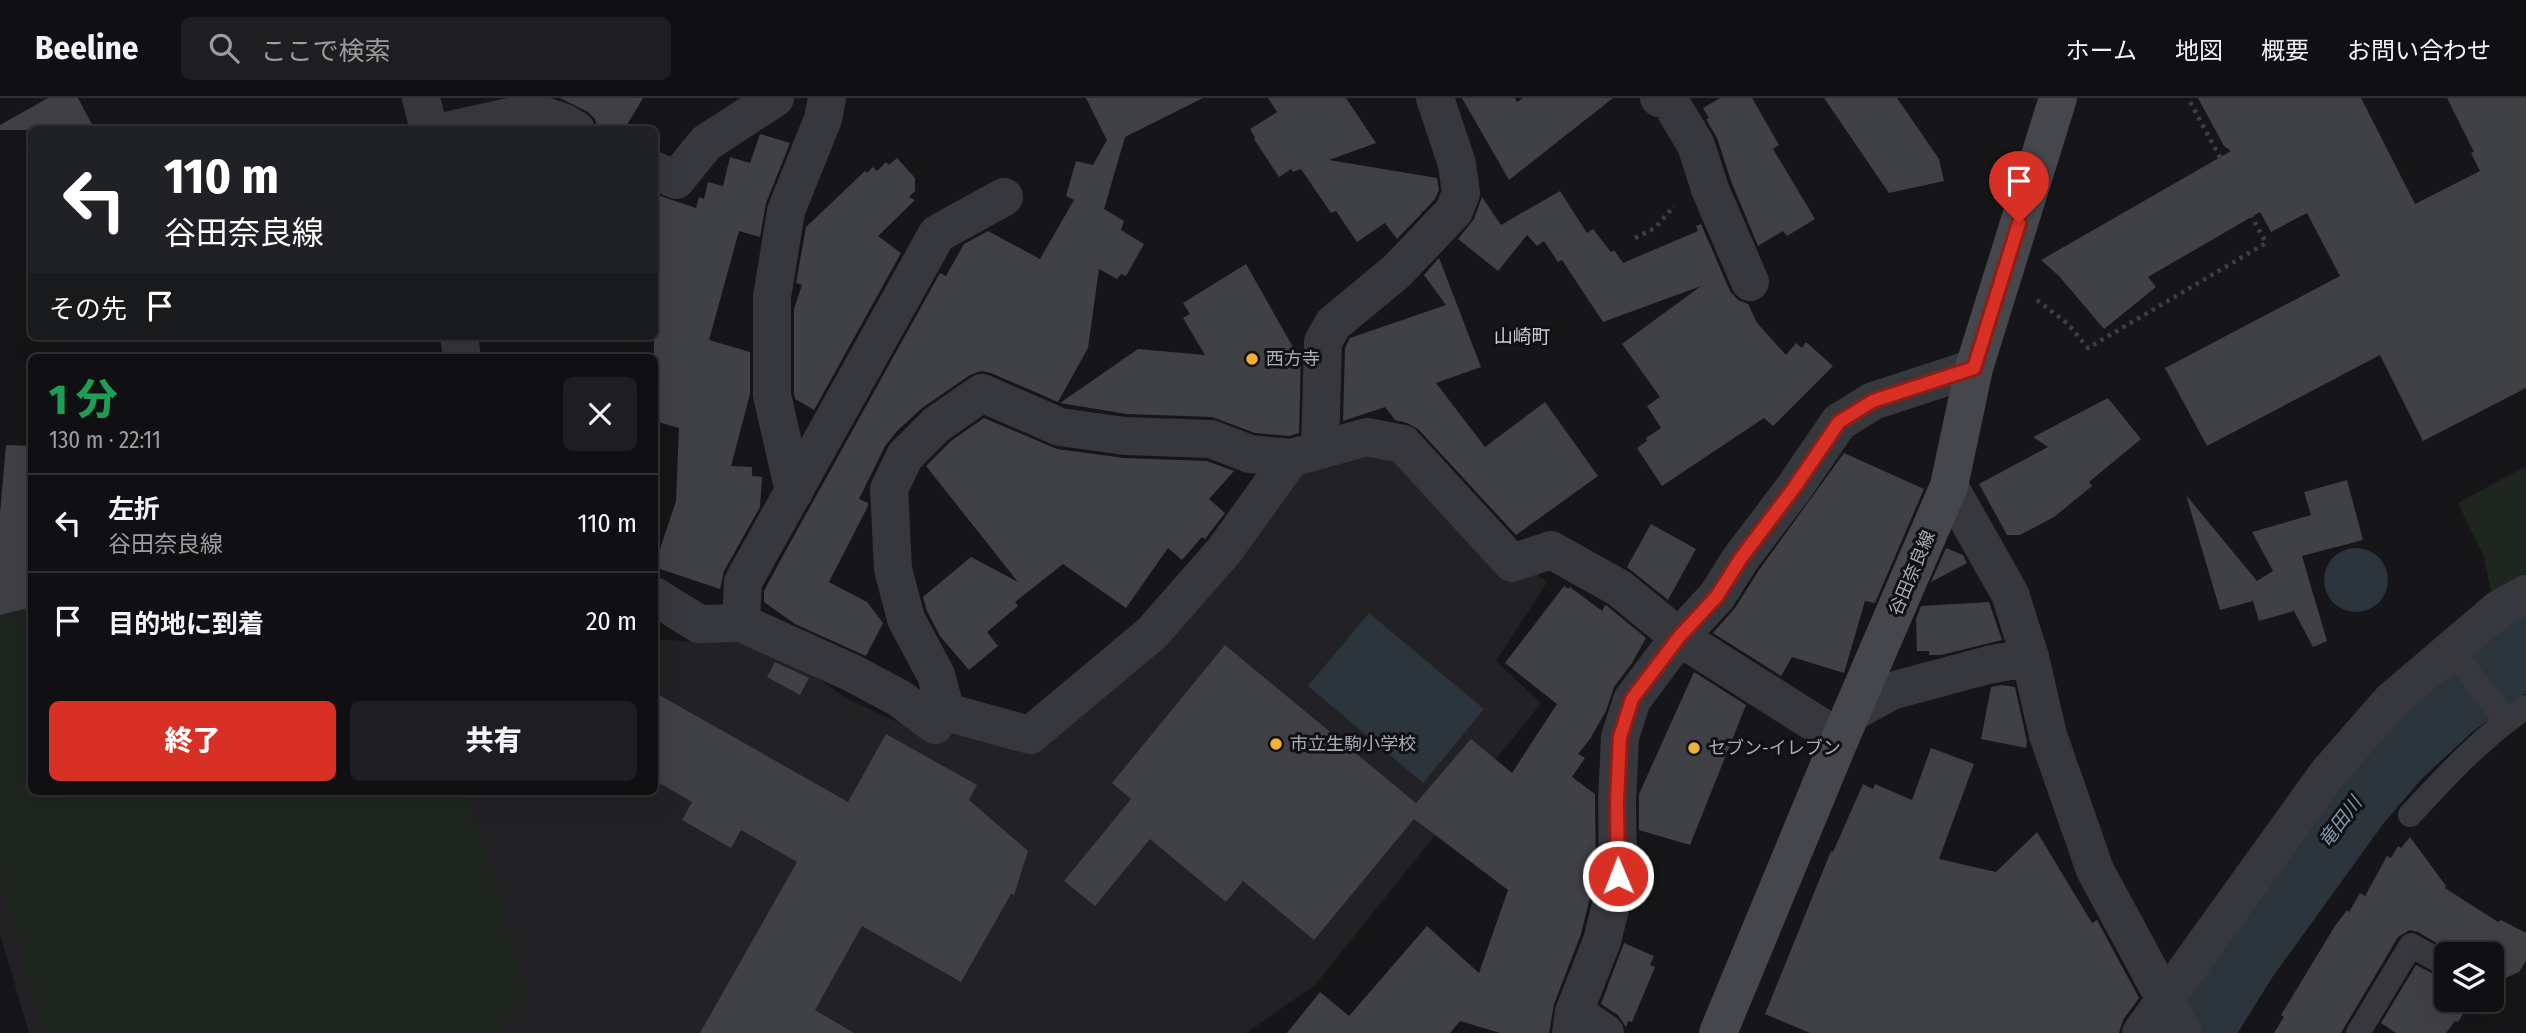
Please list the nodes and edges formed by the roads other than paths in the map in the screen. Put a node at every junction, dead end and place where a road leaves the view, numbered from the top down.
1 (421, 98) edge
2 (775, 98) edge
3 (827, 98) edge
4 (1435, 98) edge
5 (1659, 98) edge
6 (2058, 98) edge
7 (428, 126) edge
8 (468, 126) edge
9 (570, 126) edge
10 (658, 172) edge
11 (1004, 197) dead end
12 (1750, 282) dead end
13 (1974, 368) junction
14 (1305, 454) junction
15 (1949, 486) junction
16 (794, 492) junction
17 (2526, 594) edge
18 (658, 598) edge
19 (741, 623) junction
20 (1679, 637) junction
21 (2451, 649) junction
22 (2030, 657) junction
23 (946, 712) junction
24 (2516, 714) edge
25 (1846, 726) junction
26 (2410, 815) dead end
27 (2434, 958) edge
28 (2165, 1020) edge
29 (1573, 1022) edge
30 (1605, 1033) edge
31 (1718, 1033) edge
32 (2358, 1033) edge

1 - 7 street
2 - 10 street
3 - 16 street
4 - 14 street
5 - 12 street
6 - 13 main road, 谷田奈良線
8 - 9 street
11 - 16 street
13 - 15 main road, 谷田奈良線
13 - 20 street
14 - 20 street
14 - 23 street
14 - 23 street
15 - 22 street
15 - 25 main road, 谷田奈良線
16 - 19 street
17 - 21 street
18 - 19 street
19 - 23 street
20 - 25 street
20 - 29 street
21 - 24 lane
21 - 28 street
22 - 25 street
22 - 28 street
24 - 26 lane
25 - 31 main road, 谷田奈良線
27 - 32 lane
29 - 30 street

